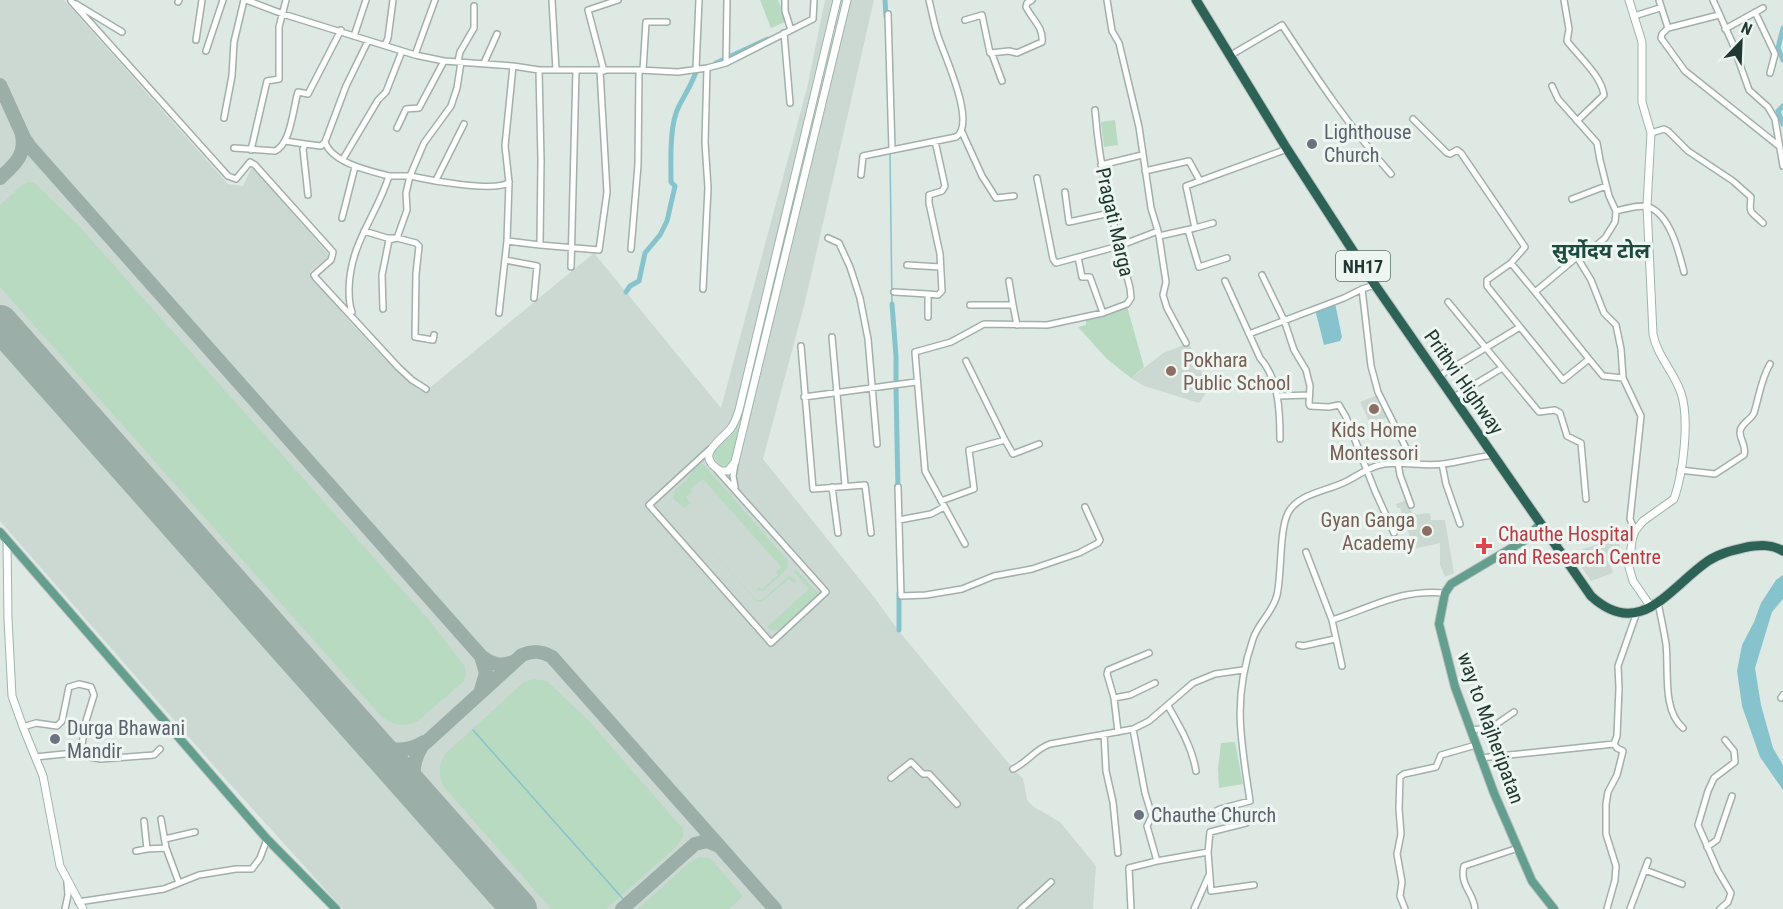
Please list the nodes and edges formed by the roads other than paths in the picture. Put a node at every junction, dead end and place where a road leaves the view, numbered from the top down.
1 (202, 0) edge
2 (223, 0) edge
3 (248, 0) edge
4 (286, 0) edge
5 (366, 0) edge
6 (393, 0) edge
7 (435, 0) edge
8 (552, 0) edge
9 (618, 0) edge
10 (699, 0) edge
11 (727, 0) edge
12 (785, 0) edge
13 (814, 0) edge
14 (837, 0) edge
15 (848, 0) edge
16 (929, 0) edge
17 (1107, 0) edge
18 (1196, 0) edge
19 (1564, 0) edge
20 (1629, 0) edge
21 (1659, 0) edge
22 (1713, 0) edge
23 (70, 1) edge
24 (1028, 1) edge
25 (474, 6) dead end
26 (1660, 8) junction
27 (1763, 8) dead end
28 (1755, 12) junction
29 (283, 14) junction
30 (888, 14) dead end
31 (1719, 15) junction
32 (1634, 16) junction
33 (965, 20) dead end
34 (667, 22) dead end
35 (1668, 28) junction
36 (1725, 29) junction
37 (340, 30) junction
38 (791, 30) junction
39 (122, 32) dead end
40 (784, 33) junction
41 (497, 34) dead end
42 (354, 36) junction
43 (196, 40) dead end
44 (368, 41) junction
45 (385, 45) junction
46 (206, 51) dead end
47 (402, 51) junction
48 (992, 54) junction
49 (415, 55) junction
50 (1231, 55) junction
51 (444, 61) junction
52 (460, 62) junction
53 (484, 63) junction
54 (726, 63) junction
55 (513, 66) junction
56 (707, 68) junction
57 (696, 69) junction
58 (539, 70) junction
59 (556, 70) junction
60 (641, 70) junction
61 (576, 71) junction
62 (602, 71) junction
63 (1770, 73) dead end
64 (1002, 81) dead end
65 (1552, 86) dead end
66 (790, 104) dead end
67 (1095, 110) dead end
68 (224, 118) dead end
69 (1413, 119) dead end
70 (1577, 121) junction
71 (464, 124) dead end
72 (397, 128) dead end
73 (962, 132) junction
74 (1651, 133) junction
75 (285, 141) junction
76 (935, 141) junction
77 (325, 142) junction
78 (305, 144) junction
79 (1779, 146) junction
80 (234, 148) dead end
81 (251, 150) junction
82 (892, 150) junction
83 (1287, 150) junction
84 (1142, 155) junction
85 (343, 159) junction
86 (1101, 165) junction
87 (1783, 166) edge
88 (355, 167) junction
89 (1145, 171) junction
90 (1391, 174) dead end
91 (861, 175) dead end
92 (389, 176) junction
93 (410, 176) junction
94 (1037, 178) dead end
95 (436, 180) junction
96 (1200, 181) junction
97 (509, 182) junction
98 (1606, 186) junction
99 (1065, 192) dead end
100 (308, 195) dead end
101 (1014, 196) dead end
102 (1572, 199) dead end
103 (1647, 206) junction
104 (1616, 212) junction
105 (1110, 213) junction
106 (342, 218) dead end
107 (1212, 223) dead end
108 (1763, 223) dead end
109 (1196, 228) junction
110 (1188, 230) junction
111 (364, 231) junction
112 (1159, 233) junction
113 (397, 238) junction
114 (828, 238) dead end
115 (507, 241) junction
116 (540, 245) junction
117 (1119, 246) junction
118 (572, 247) junction
119 (631, 249) dead end
120 (1078, 257) junction
121 (1577, 257) junction
122 (1227, 258) dead end
123 (505, 260) junction
124 (1511, 263) junction
125 (907, 265) dead end
126 (571, 267) dead end
127 (940, 267) junction
128 (1684, 272) dead end
129 (1262, 275) dead end
130 (1009, 281) dead end
131 (1225, 281) dead end
132 (1375, 285) junction
133 (703, 288) dead end
134 (1362, 289) junction
135 (894, 292) dead end
136 (1535, 292) junction
137 (928, 294) junction
138 (534, 298) dead end
139 (1448, 302) dead end
140 (970, 305) dead end
141 (1013, 305) junction
142 (383, 309) dead end
143 (352, 312) dead end
144 (500, 313) dead end
145 (1103, 313) junction
146 (928, 318) dead end
147 (1284, 320) junction
148 (1017, 325) junction
149 (1520, 327) junction
150 (434, 334) dead end
151 (1249, 334) junction
152 (832, 337) dead end
153 (1186, 343) dead end
154 (801, 346) dead end
155 (1485, 347) junction
156 (1589, 359) junction
157 (966, 361) dead end
158 (1770, 364) dead end
159 (1502, 368) junction
160 (1438, 376) junction
161 (1623, 378) junction
162 (916, 382) junction
163 (426, 389) dead end
164 (872, 389) junction
165 (838, 393) junction
166 (1309, 395) junction
167 (1278, 396) junction
168 (1454, 397) junction
169 (804, 398) junction
170 (1280, 439) dead end
171 (1005, 440) junction
172 (877, 444) dead end
173 (1039, 444) dead end
174 (713, 446) junction
175 (704, 455) junction
176 (1493, 455) junction
177 (735, 462) junction
178 (1398, 463) junction
179 (1414, 464) junction
180 (1443, 464) junction
181 (713, 465) junction
182 (1366, 470) junction
183 (1680, 470) junction
184 (845, 486) junction
185 (898, 487) dead end
186 (832, 488) junction
187 (739, 494) junction
188 (1586, 499) dead end
189 (942, 504) junction
190 (1412, 505) dead end
191 (1085, 507) dead end
192 (899, 520) junction
193 (1460, 524) dead end
194 (1540, 524) junction
195 (1635, 531) junction
196 (0, 532) edge
197 (838, 533) dead end
198 (871, 533) dead end
199 (1394, 533) dead end
200 (7, 540) junction
201 (965, 544) dead end
202 (1783, 551) edge
203 (1306, 552) dead end
204 (1445, 592) junction
205 (1654, 605) junction
206 (1637, 612) junction
207 (1332, 620) junction
208 (1335, 639) junction
209 (1299, 645) dead end
210 (1149, 653) dead end
211 (1342, 666) dead end
212 (1243, 670) junction
213 (1155, 683) dead end
214 (1114, 698) junction
215 (1168, 706) junction
216 (1514, 712) dead end
217 (23, 727) junction
218 (1683, 728) dead end
219 (1132, 729) junction
220 (1470, 730) junction
221 (1118, 732) junction
222 (1104, 734) junction
223 (1725, 740) dead end
224 (1614, 744) junction
225 (1476, 746) junction
226 (160, 749) dead end
227 (81, 750) junction
228 (35, 757) junction
229 (1480, 758) junction
230 (1013, 769) dead end
231 (1196, 771) dead end
232 (891, 778) dead end
233 (1732, 796) dead end
234 (957, 804) dead end
235 (1208, 815) dead end
236 (161, 819) dead end
237 (144, 821) dead end
238 (1246, 823) dead end
239 (195, 832) dead end
240 (165, 838) junction
241 (267, 839) junction
242 (1707, 847) junction
243 (166, 848) junction
244 (1518, 848) junction
245 (147, 849) junction
246 (136, 851) dead end
247 (1208, 852) junction
248 (1118, 853) dead end
249 (1157, 861) junction
250 (1648, 861) dead end
251 (1645, 870) junction
252 (1209, 874) junction
253 (1051, 882) dead end
254 (67, 883) junction
255 (178, 883) junction
256 (1682, 884) dead end
257 (1254, 885) dead end
258 (78, 902) junction
259 (65, 909) edge
260 (83, 909) edge
261 (336, 909) edge
262 (1021, 909) edge
263 (1131, 909) edge
264 (1194, 909) edge
265 (1405, 909) edge
266 (1475, 909) edge
267 (1554, 909) edge
268 (1607, 909) edge
269 (1630, 909) edge
270 (1720, 909) edge

1 - 43 street
2 - 46 street
3 - 29 street
3 - 68 street
4 - 29 street
5 - 42 street
6 - 45 street
7 - 49 street
8 - 59 street
9 - 62 street
10 - 57 street
11 - 54 street
12 - 38 street
13 - 38 street
14 - 174 street
15 - 177 street
16 - 73 street
17 - 84 street
18 - 50 highway, Prithvi Highway / NH17
19 - 70 street
20 - 32 street
21 - 26 street
22 - 31 street
23 - 39 street
23 - 163 street
24 - 48 street
25 - 52 street
26 - 32 street
26 - 35 street
27 - 28 street
28 - 36 street
28 - 63 street
29 - 37 street
29 - 81 street
30 - 82 street
31 - 35 street
31 - 36 street
32 - 74 street
33 - 48 street
34 - 60 street
35 - 79 street
36 - 79 street
37 - 42 street
37 - 75 street
38 - 40 street
40 - 54 street
40 - 66 street
41 - 53 street
42 - 44 street
44 - 45 street
44 - 77 street
45 - 47 street
47 - 49 street
47 - 85 street
48 - 64 street
49 - 51 street
50 - 83 highway, Prithvi Highway / NH17
50 - 90 street
51 - 52 street
51 - 72 street
52 - 53 street
52 - 93 street
53 - 55 street
54 - 56 street
55 - 58 street
55 - 97 street
56 - 57 street
56 - 133 street
57 - 60 street
58 - 59 street
58 - 116 street
59 - 61 street
60 - 62 street
60 - 119 street
61 - 62 street
61 - 118 street
62 - 118 street
65 - 70 street
67 - 86 street, Pragati Marga
69 - 124 street
70 - 98 street
71 - 95 street
73 - 76 street
73 - 101 street
74 - 103 street
74 - 108 street
75 - 78 street
75 - 81 street
76 - 82 street
76 - 127 street
77 - 78 street
77 - 85 street
78 - 100 street
79 - 87 street
80 - 81 street
82 - 91 street
83 - 96 street
83 - 132 highway, Prithvi Highway / NH17
84 - 86 street
84 - 89 street
85 - 88 street
86 - 105 street, Pragati Marga
88 - 92 street
88 - 106 street
89 - 96 street
89 - 112 street
92 - 93 street
92 - 111 street
93 - 95 street
93 - 113 street
94 - 120 street
95 - 97 street
96 - 109 street
97 - 115 street
98 - 102 street
98 - 104 street
99 - 105 street
103 - 104 street
103 - 128 street
103 - 183 street
104 - 121 street
105 - 117 street, Pragati Marga
107 - 109 street
109 - 110 street
110 - 112 street
110 - 122 street
111 - 113 street
111 - 143 street
112 - 117 street
112 - 153 street
113 - 142 street
113 - 150 street
114 - 164 street
115 - 116 street
115 - 123 street
116 - 118 street
117 - 120 street
117 - 145 street, Pragati Marga
118 - 126 street
120 - 145 street
121 - 136 street
121 - 161 street
123 - 138 street
123 - 144 street
124 - 136 street
124 - 149 street
125 - 127 street
127 - 137 street
129 - 147 street
130 - 141 street
131 - 151 street
132 - 134 street
132 - 160 highway, Prithvi Highway / NH17
134 - 147 street
134 - 179 street
135 - 137 street
136 - 156 street
137 - 146 street
139 - 155 street
140 - 141 street
141 - 148 street
145 - 148 street, Pragati Marga
147 - 151 street
147 - 166 street
148 - 162 street, Pragati Marga
149 - 155 street
149 - 156 street
151 - 167 street
152 - 165 street
154 - 169 street
155 - 159 street
155 - 160 street
156 - 161 street
157 - 171 street
158 - 183 street
159 - 168 street
159 - 188 street
160 - 168 highway, Prithvi Highway / NH17
161 - 195 street
162 - 164 street
162 - 189 street, Pragati Marga
164 - 165 street
164 - 172 street
165 - 169 street
165 - 184 street
166 - 167 street
166 - 182 street
167 - 170 street
168 - 176 highway, Prithvi Highway / NH17
169 - 186 street
171 - 173 street
171 - 189 street
174 - 175 street
174 - 181 street
175 - 181 street
175 - 187 street
176 - 180 street
176 - 194 highway, Prithvi Highway / NH17
177 - 181 street
177 - 187 street
178 - 179 street
178 - 182 street
178 - 190 street
179 - 180 street
180 - 193 street
181 - 187 street
182 - 199 street
182 - 212 street
183 - 195 street
184 - 186 street
184 - 198 street
185 - 192 street
186 - 197 street
189 - 192 street
189 - 201 street, Pragati Marga
191 - 192 street
194 - 204 main road
194 - 206 highway, Prithvi Highway / NH17
195 - 205 street
196 - 200 main road
200 - 217 street
200 - 241 main road
202 - 205 highway, Prithvi Highway / NH17
203 - 207 street
204 - 207 street
204 - 220 main road, way to Majheripatan
205 - 206 highway, Prithvi Highway / NH17
205 - 218 street
206 - 224 street
207 - 208 street
208 - 209 street
208 - 211 street
210 - 214 street
212 - 215 street
212 - 235 street
213 - 214 street
214 - 221 street
215 - 219 street
215 - 231 street
216 - 220 street
217 - 227 street
217 - 228 street
219 - 221 street
219 - 249 street
220 - 225 main road, way to Majheripatan
221 - 222 street
222 - 230 street
222 - 248 street
223 - 242 street
224 - 229 street
224 - 268 street
225 - 229 main road, way to Majheripatan
225 - 265 street
226 - 227 street
227 - 228 street
228 - 254 street
229 - 244 main road, way to Majheripatan
232 - 234 street
233 - 242 street
236 - 240 street
237 - 245 street
238 - 247 street
239 - 240 street
240 - 243 street
241 - 255 street
241 - 261 main road
242 - 270 street
243 - 245 street
243 - 255 street
244 - 266 street
244 - 267 main road, way to Majheripatan
245 - 246 street
247 - 249 street
247 - 252 street
249 - 263 street
250 - 251 street
251 - 256 street
251 - 269 street
252 - 257 street
252 - 264 street
253 - 262 street
254 - 258 street
254 - 259 street
255 - 258 street
258 - 260 street

